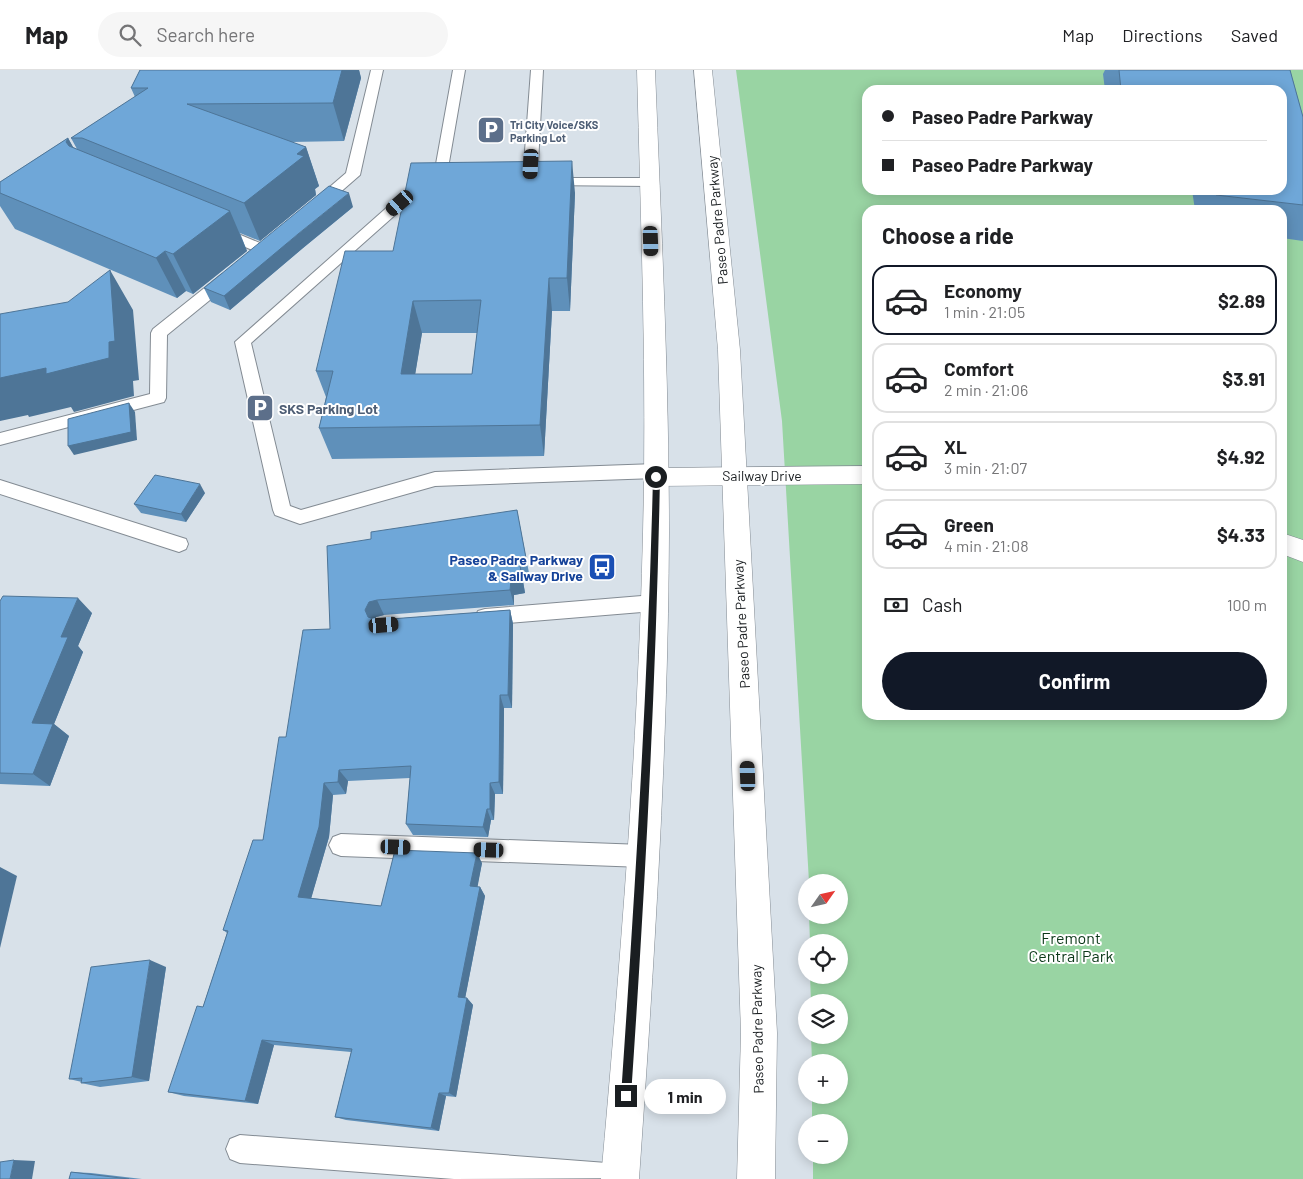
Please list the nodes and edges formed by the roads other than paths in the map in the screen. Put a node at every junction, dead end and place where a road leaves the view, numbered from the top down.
1 (458, 70) edge
2 (537, 70) edge
3 (646, 70) edge
4 (703, 70) edge
5 (374, 72) edge
6 (512, 182) edge
7 (530, 182) junction
8 (649, 182) junction
9 (300, 218) edge
10 (207, 226) edge
11 (278, 236) edge
12 (262, 249) junction
13 (0, 438) edge
14 (656, 474) junction
15 (734, 475) junction
16 (862, 475) edge
17 (0, 487) edge
18 (179, 544) dead end
19 (1287, 545) edge
20 (1303, 551) edge
21 (654, 603) junction
22 (462, 618) edge
23 (341, 845) dead end
24 (643, 856) junction
25 (240, 1149) dead end
26 (620, 1178) edge
27 (756, 1179) edge

1 - 14 lane
2 - 7 lane
3 - 8 main road
4 - 15 main road, Paseo Padre Parkway
5 - 9 lane
6 - 7 lane
7 - 8 lane
8 - 14 main road
10 - 12 lane
11 - 12 lane
12 - 13 lane
14 - 15 main road, Sailway Drive
14 - 21 main road
15 - 16 main road, Sailway Drive
15 - 27 main road, Paseo Padre Parkway
17 - 18 lane
19 - 20 main road
21 - 22 lane
21 - 24 main road
23 - 24 lane
24 - 26 main road
25 - 26 lane

